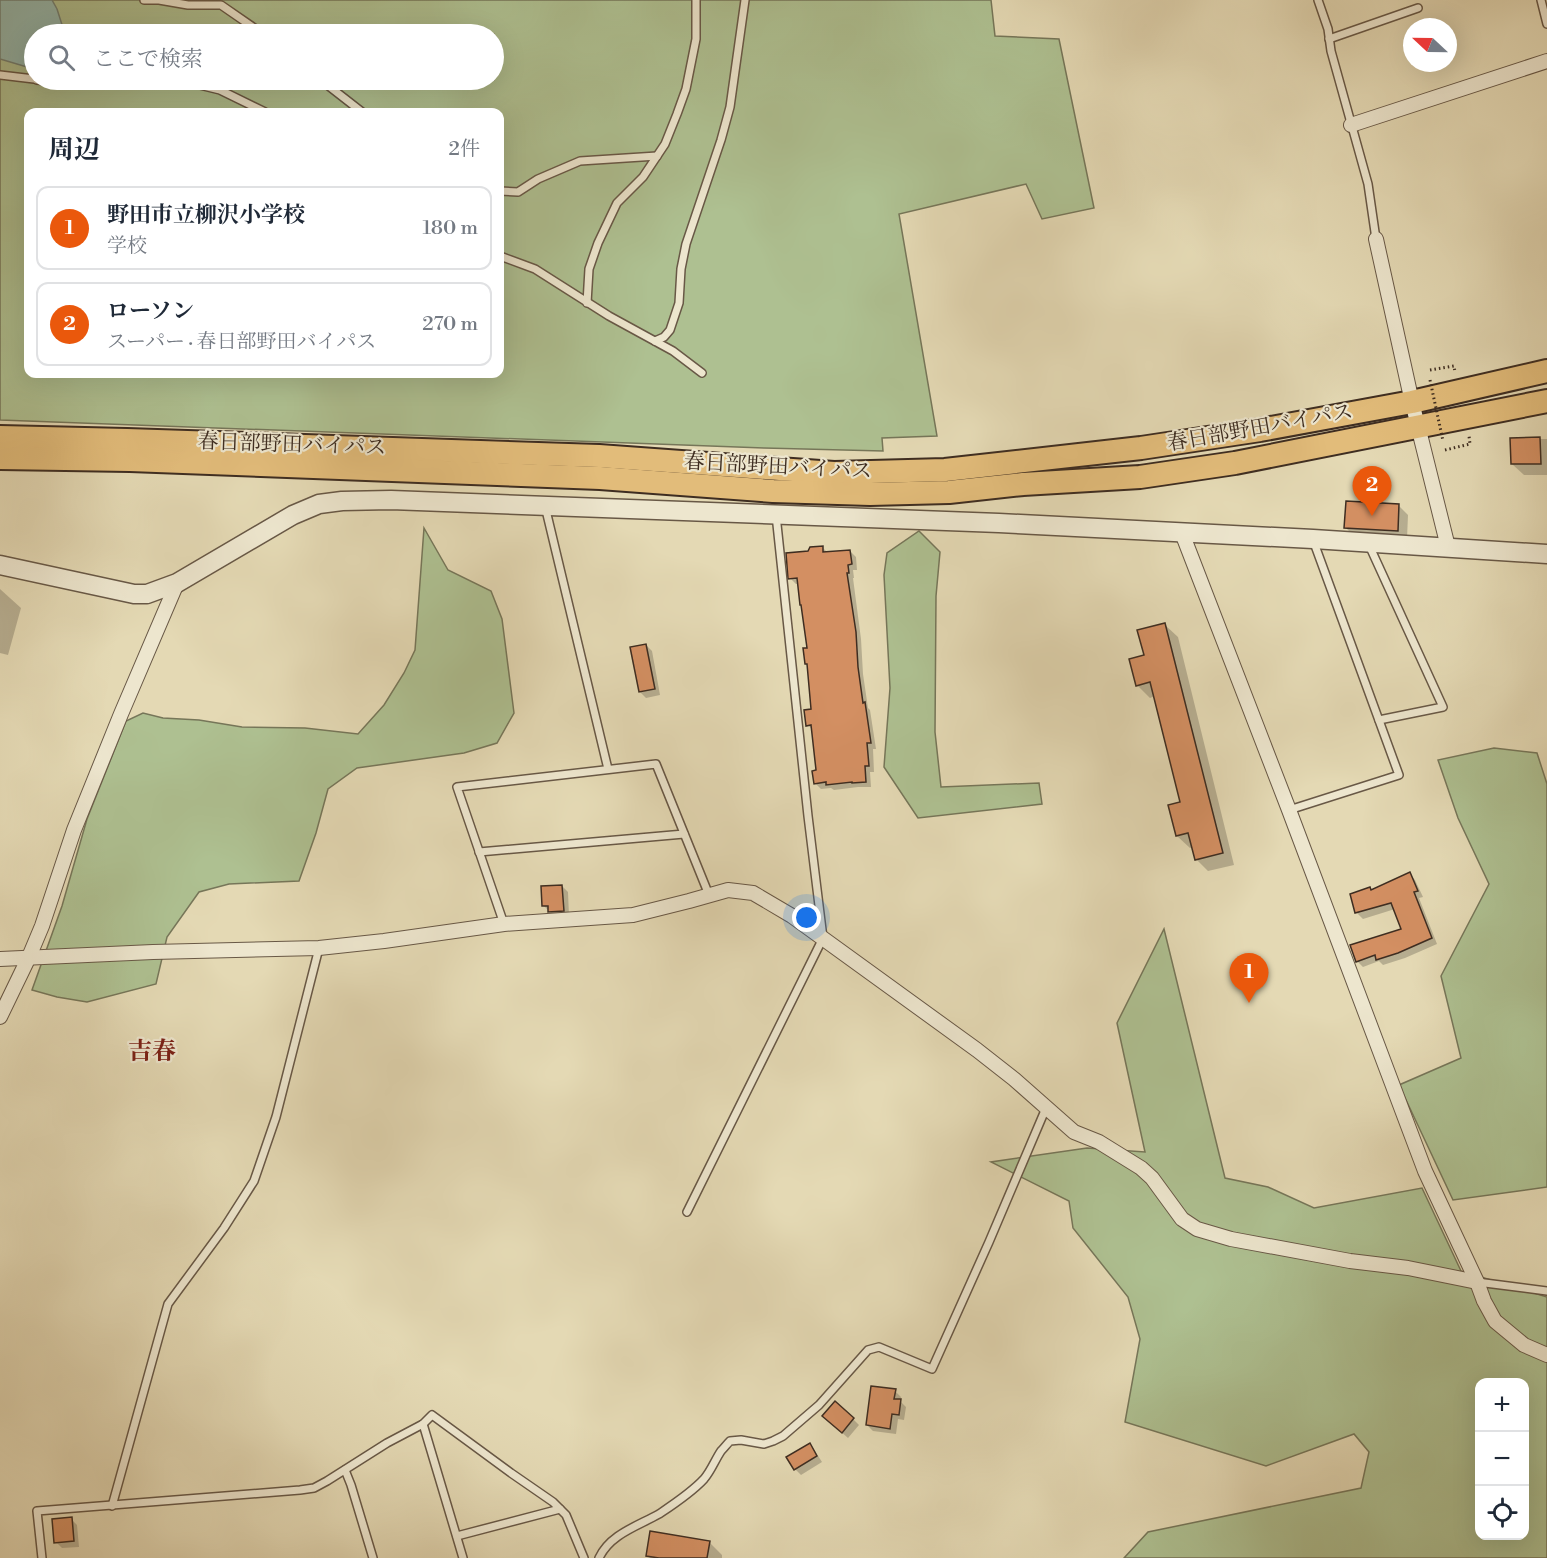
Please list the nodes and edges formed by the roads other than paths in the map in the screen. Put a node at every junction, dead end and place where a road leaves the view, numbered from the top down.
1 (144, 0) edge
2 (696, 0) edge
3 (745, 0) edge
4 (1318, 0) edge
5 (1541, 0) edge
6 (1418, 8) dead end
7 (248, 24) edge
8 (1547, 24) edge
9 (1329, 39) junction
10 (1547, 61) edge
11 (0, 75) edge
12 (24, 78) edge
13 (220, 90) edge
14 (334, 90) edge
15 (258, 108) edge
16 (357, 108) edge
17 (1351, 124) junction
18 (657, 156) junction
19 (504, 192) edge
20 (1376, 239) joint
21 (504, 257) edge
22 (587, 303) junction
23 (655, 341) junction
24 (1547, 371) edge
25 (702, 374) dead end
26 (1547, 401) edge
27 (1412, 402) junction
28 (1418, 427) junction
29 (0, 437) edge
30 (0, 458) edge
31 (545, 506) junction
32 (776, 515) junction
33 (1182, 533) junction
34 (1313, 539) junction
35 (1368, 543) junction
36 (1448, 547) junction
37 (1547, 554) edge
38 (0, 565) edge
39 (177, 583) junction
40 (1379, 720) junction
41 (608, 770) junction
42 (1289, 810) junction
43 (684, 834) junction
44 (479, 852) junction
45 (709, 896) junction
46 (504, 924) junction
47 (823, 938) junction
48 (319, 948) junction
49 (29, 957) junction
50 (0, 959) edge
51 (0, 1017) edge
52 (1046, 1107) junction
53 (687, 1212) dead end
54 (1477, 1282) junction
55 (1547, 1291) edge
56 (1547, 1355) edge
57 (423, 1424) junction
58 (345, 1470) junction
59 (112, 1506) junction
60 (560, 1509) junction
61 (457, 1536) junction
62 (42, 1558) edge
63 (373, 1558) edge
64 (463, 1558) edge
65 (584, 1558) edge
66 (599, 1558) edge

1 - 7 lane
2 - 18 lane
3 - 23 lane
4 - 9 lane
5 - 8 lane
6 - 9 lane
9 - 17 lane
10 - 17 street
11 - 12 lane
13 - 15 lane
14 - 16 lane
17 - 20 lane
18 - 19 lane
18 - 22 lane
20 - 27 street
21 - 22 lane
22 - 23 lane
23 - 25 lane
24 - 27 highway, 春日部野田バイパス
26 - 28 highway, 春日部野田バイパス
27 - 28 street
27 - 29 highway, 春日部野田バイパス
28 - 30 highway, 春日部野田バイパス
28 - 36 street
31 - 32 street
31 - 39 street
31 - 41 lane
32 - 33 street
32 - 47 lane
33 - 34 street
33 - 42 street
34 - 35 street
34 - 40 lane
35 - 36 street
35 - 40 lane
36 - 37 street
38 - 39 street
39 - 49 street
40 - 42 lane
41 - 43 lane
41 - 44 lane
42 - 54 street
43 - 44 lane
43 - 45 lane
44 - 46 lane
45 - 46 street
45 - 47 street
46 - 48 street
47 - 52 street
47 - 53 lane
48 - 49 street
48 - 59 lane
49 - 50 street
49 - 51 street
52 - 54 street
52 - 66 lane
54 - 55 lane
54 - 56 street
57 - 58 lane
57 - 60 lane
57 - 61 lane
58 - 59 lane
58 - 63 lane
59 - 62 lane
60 - 61 lane
60 - 65 lane
61 - 64 lane

